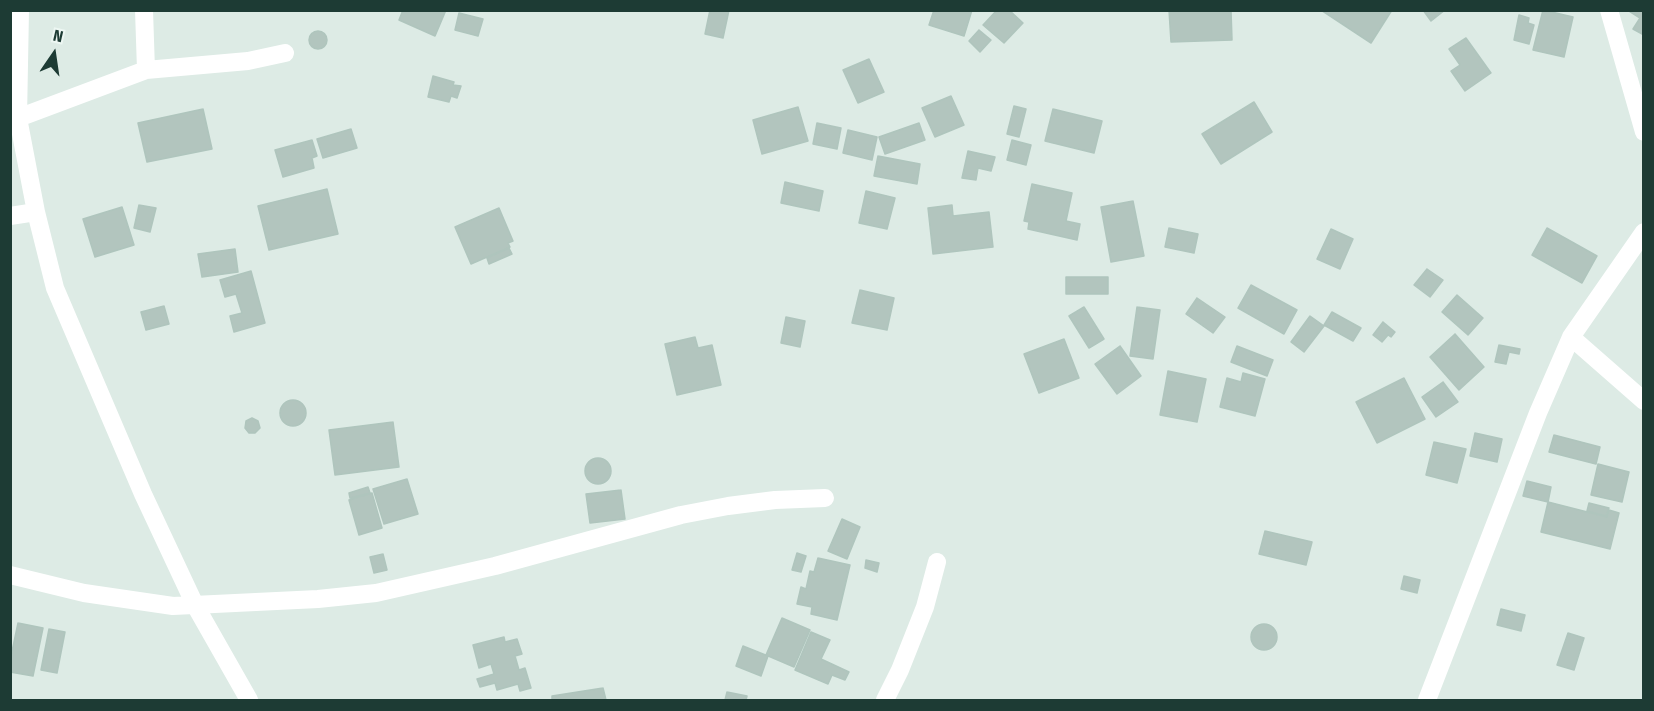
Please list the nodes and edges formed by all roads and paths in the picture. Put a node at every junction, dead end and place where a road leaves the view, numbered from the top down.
1 (20, 10) edge
2 (144, 10) edge
3 (1609, 10) edge
4 (285, 53) dead end
5 (146, 70) junction
6 (18, 118) junction
7 (1644, 132) edge
8 (36, 212) junction
9 (10, 216) edge
10 (1644, 232) edge
11 (1571, 337) junction
12 (1644, 401) edge
13 (825, 498) dead end
14 (937, 562) dead end
15 (10, 575) edge
16 (195, 605) junction
17 (1427, 698) edge
18 (249, 700) edge
19 (885, 700) edge

1 - 6 street
2 - 5 street
3 - 7 street
4 - 5 street
5 - 6 street
6 - 8 street
8 - 9 street
8 - 16 street
10 - 11 street
11 - 12 street
11 - 17 street
13 - 16 street
14 - 19 street
15 - 16 street
16 - 18 street

